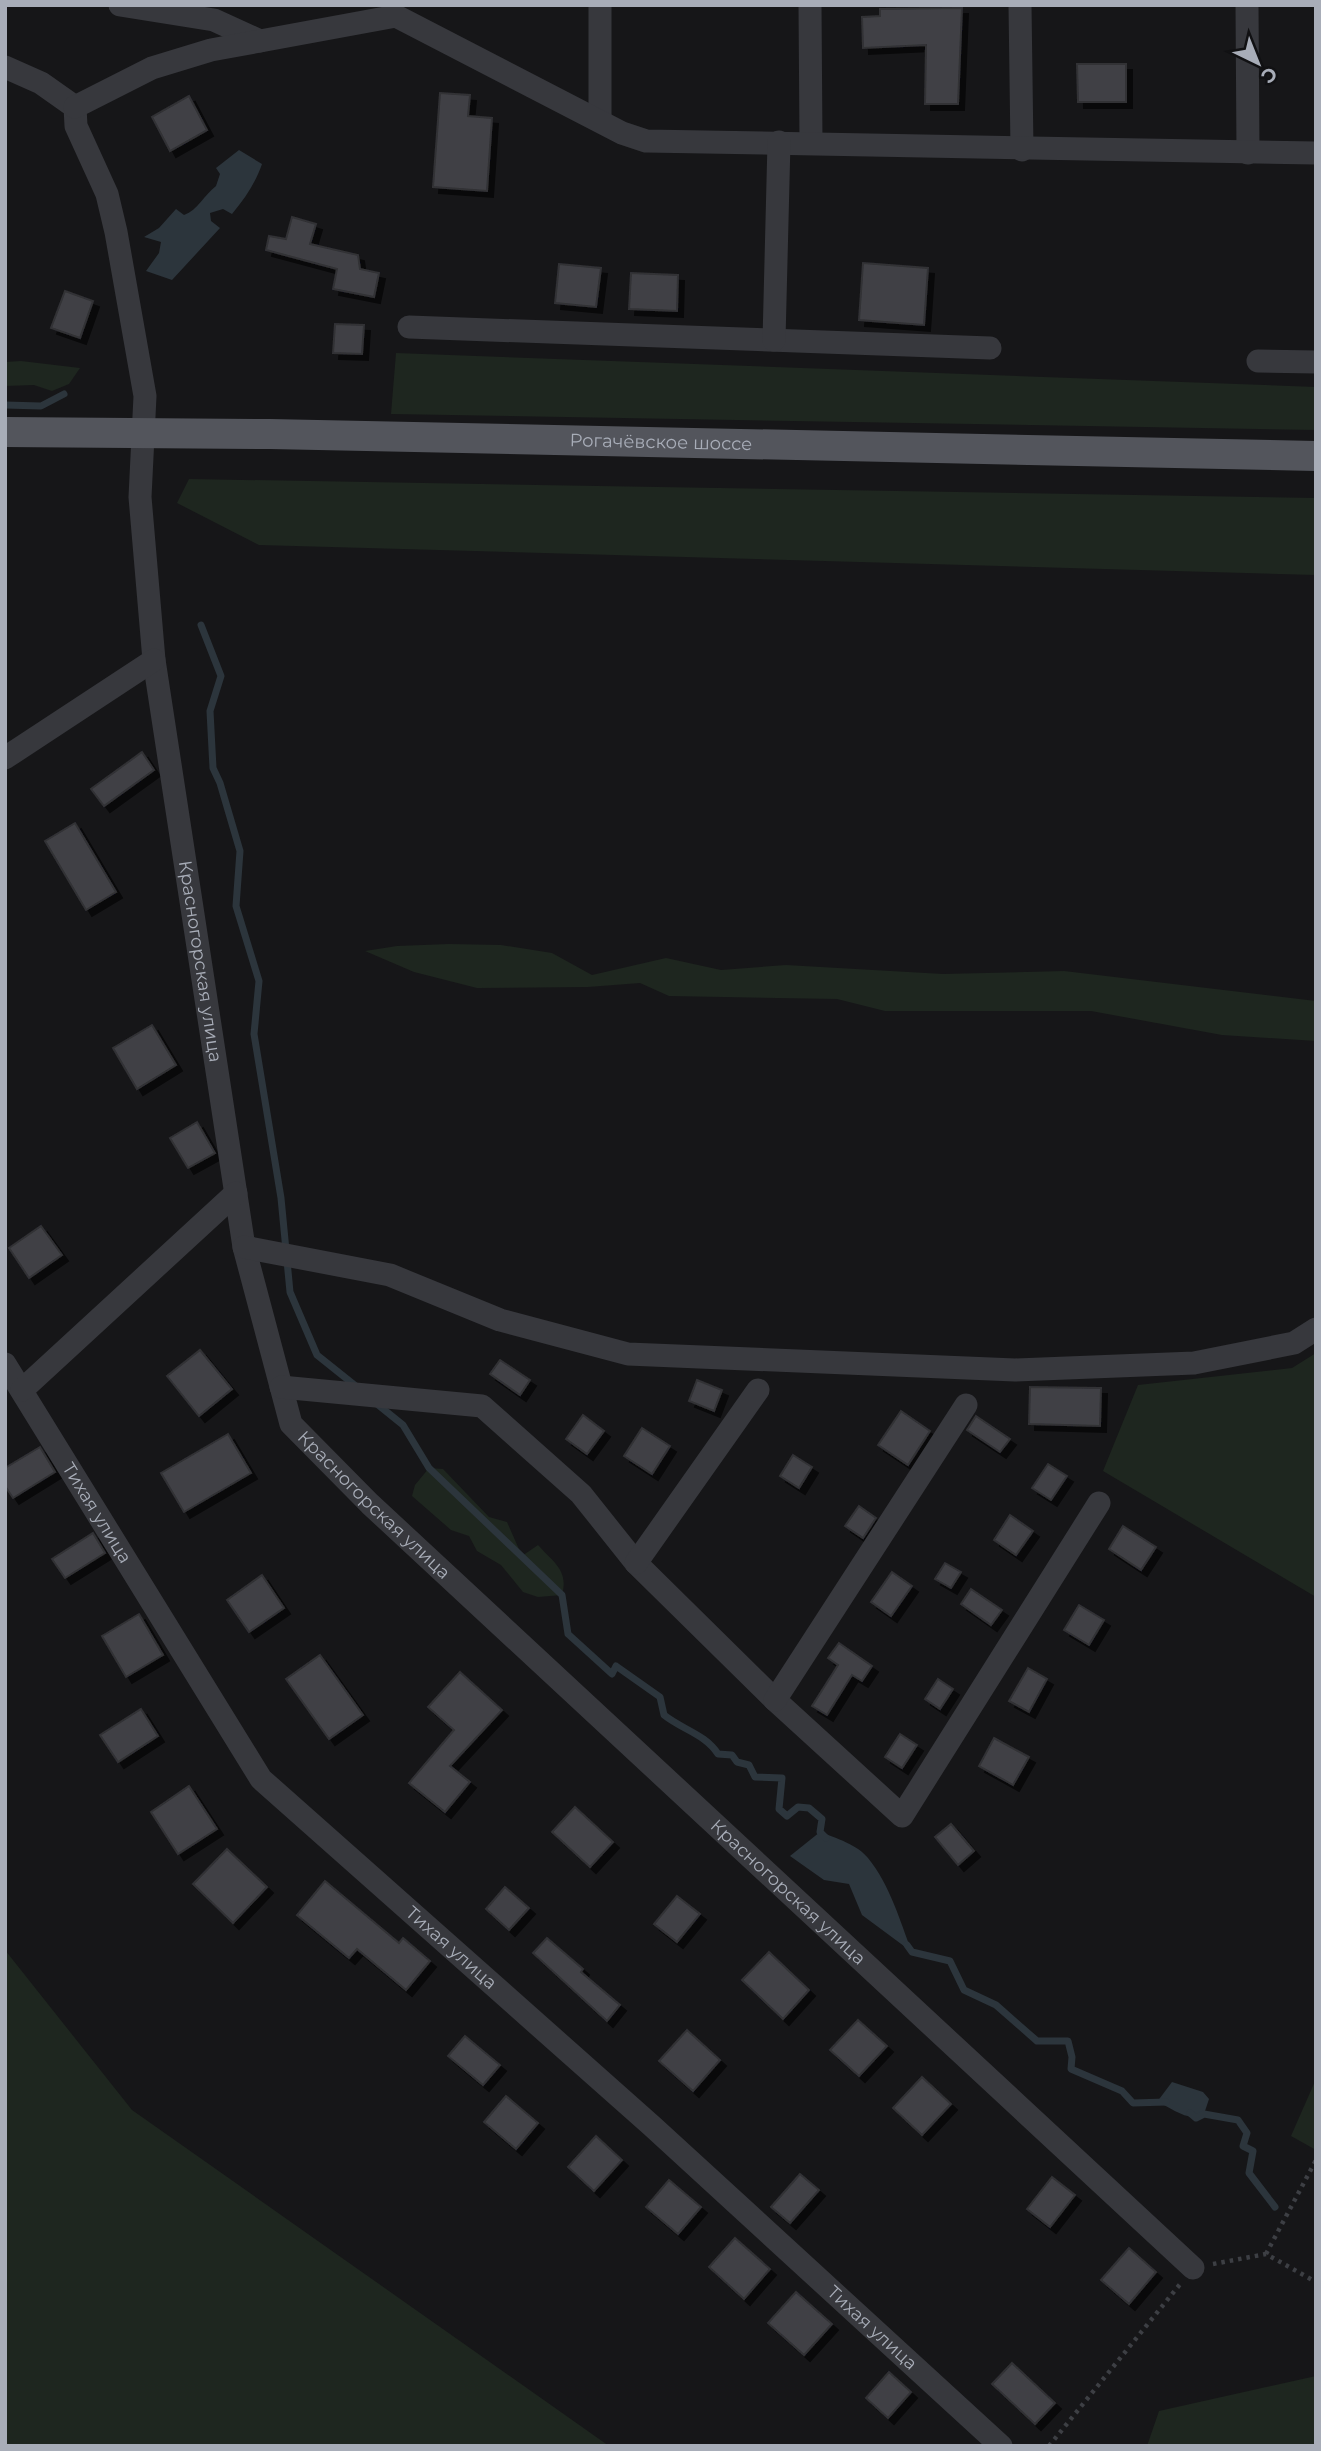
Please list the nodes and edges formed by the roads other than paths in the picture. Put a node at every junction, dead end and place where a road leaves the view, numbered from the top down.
1 (120, 5) edge
2 (600, 5) edge
3 (810, 5) edge
4 (1020, 5) edge
5 (1247, 5) edge
6 (396, 11) edge
7 (260, 41) junction
8 (5, 66) edge
9 (75, 107) junction
10 (600, 120) junction
11 (779, 142) junction
12 (811, 142) junction
13 (1022, 150) junction
14 (1248, 153) junction
15 (1316, 153) edge
16 (409, 327) dead end
17 (774, 340) junction
18 (990, 348) dead end
19 (1258, 361) dead end
20 (1316, 362) edge
21 (5, 432) edge
22 (144, 435) junction
23 (1316, 456) edge
24 (154, 660) junction
25 (5, 758) edge
26 (236, 1193) junction
27 (244, 1247) junction
28 (1316, 1329) edge
29 (5, 1364) edge
30 (281, 1387) junction
31 (22, 1390) junction
32 (758, 1390) dead end
33 (966, 1405) dead end
34 (1099, 1503) dead end
35 (636, 1563) junction
36 (775, 1700) junction
37 (1193, 2268) road end
38 (1001, 2446) edge

1 - 7 street
2 - 10 street
3 - 12 street
4 - 13 street
5 - 14 street
6 - 7 street
6 - 10 street
7 - 9 street
8 - 9 street
9 - 22 street, Красногорская улица
10 - 11 street
11 - 12 street
11 - 17 street
12 - 13 street
13 - 14 street
14 - 15 street
16 - 17 street
17 - 18 street
19 - 20 street
21 - 22 main road, Рогачёвское шоссе
22 - 23 main road, Рогачёвское шоссе
22 - 24 street, Красногорская улица
24 - 25 street
24 - 26 street, Красногорская улица
26 - 27 street, Красногорская улица
26 - 31 street
27 - 28 street
27 - 30 street, Красногорская улица
29 - 31 street, Тихая улица
30 - 35 street
30 - 37 street, Красногорская улица
31 - 38 street, Тихая улица
32 - 35 street
33 - 36 street
34 - 36 street
35 - 36 street

